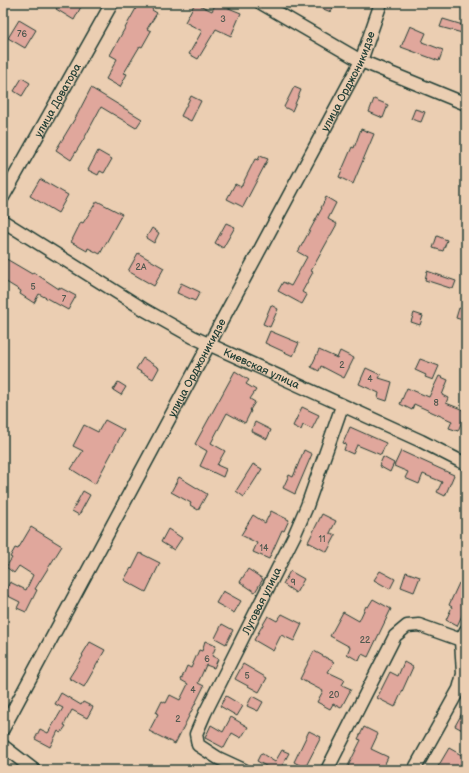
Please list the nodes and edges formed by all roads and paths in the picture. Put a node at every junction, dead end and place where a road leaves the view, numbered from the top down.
1 (112, 3) edge
2 (261, 3) edge
3 (381, 3) edge
4 (361, 61) junction
5 (466, 104) edge
6 (3, 197) edge
7 (3, 221) edge
8 (209, 344) junction
9 (342, 406) junction
10 (466, 464) edge
11 (463, 635) edge
12 (3, 729) edge
13 (3, 746) edge
14 (34, 770) edge
15 (244, 770) edge
16 (326, 770) edge
17 (414, 770) edge

1 - 6 street, улица Доватора
2 - 4 street
3 - 4 street, улица Орджоникидзе
4 - 5 street
4 - 8 street, улица Орджоникидзе
7 - 8 street, Киевская улица
8 - 9 street, Киевская улица
8 - 12 street, улица Орджоникидзе
9 - 10 street, Киевская улица
9 - 15 street, Луговая улица
11 - 16 street
11 - 17 street
13 - 14 street

